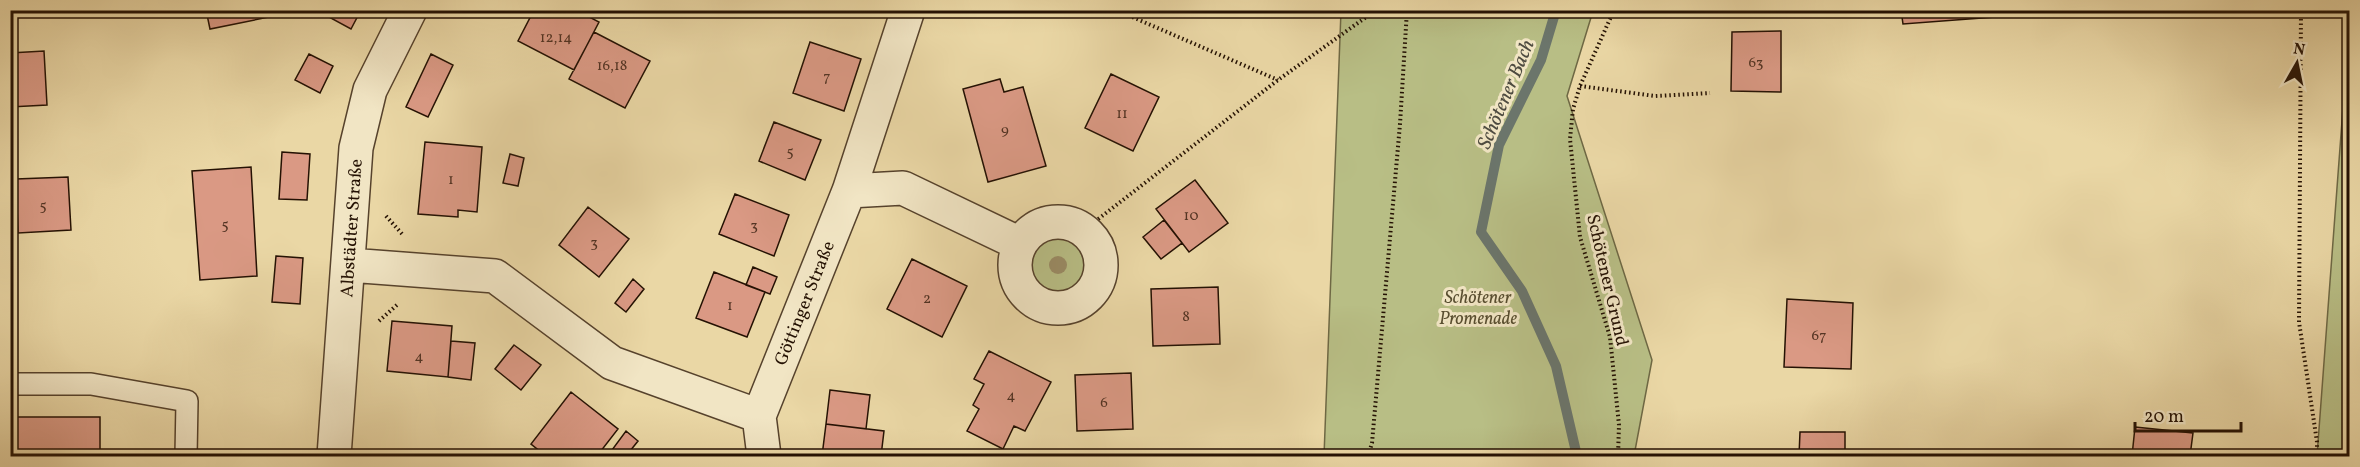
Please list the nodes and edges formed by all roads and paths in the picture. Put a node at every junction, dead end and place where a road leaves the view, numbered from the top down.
1 (410, 10) edge
2 (908, 10) edge
3 (1116, 10) edge
4 (1376, 10) edge
5 (1407, 10) edge
6 (1614, 10) edge
7 (2301, 10) edge
8 (1278, 80) junction
9 (1580, 86) junction
10 (1710, 93) dead end
11 (849, 191) junction
12 (1084, 230) junction
13 (1020, 244) junction
14 (349, 265) junction
15 (10, 384) edge
16 (759, 416) junction
17 (186, 456) edge
18 (334, 456) edge
19 (764, 456) edge
20 (1368, 456) edge
21 (1618, 456) edge
22 (2317, 456) edge

1 - 14 street, Albstädter Straße
2 - 11 street, Göttinger Straße
3 - 8 path
4 - 8 path
5 - 20 path
6 - 9 path, Schötener Grund
7 - 22 path
8 - 12 path
9 - 10 path
9 - 21 path, Schötener Grund
11 - 13 street
11 - 16 street, Göttinger Straße
12 - 13 street
12 - 13 street
14 - 16 street
14 - 18 street, Albstädter Straße
15 - 17 lane
16 - 19 street

